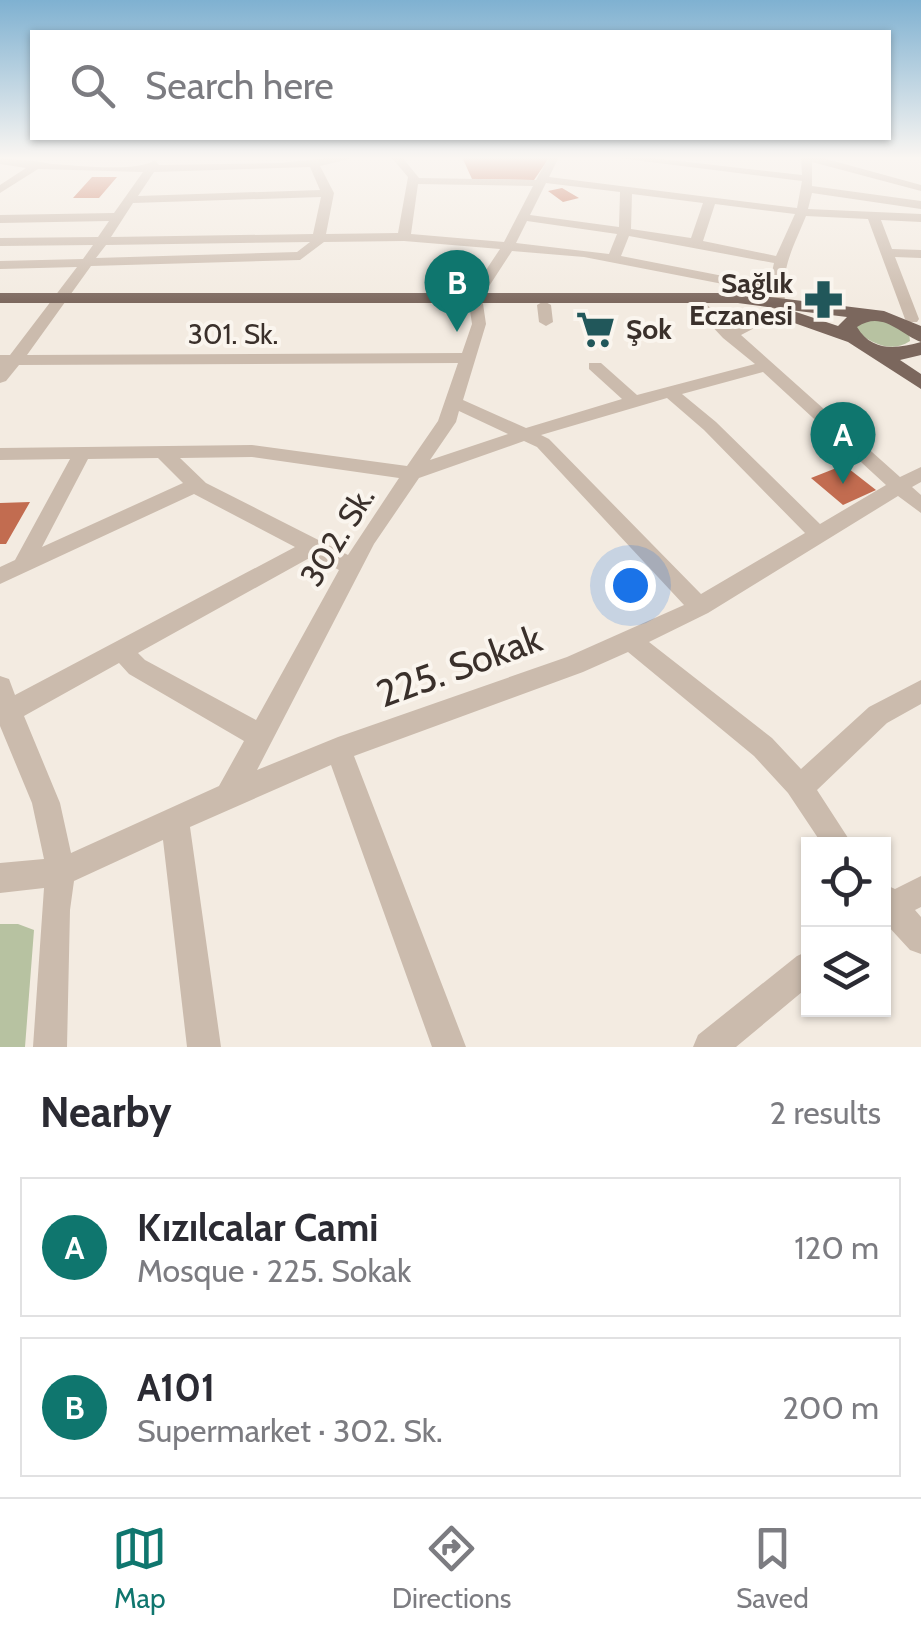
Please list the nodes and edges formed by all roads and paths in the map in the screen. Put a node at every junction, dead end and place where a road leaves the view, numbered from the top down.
1 (126, 206) edge
2 (326, 206) edge
3 (409, 206) edge
4 (526, 206) edge
5 (625, 206) edge
6 (708, 206) edge
7 (763, 206) edge
8 (805, 206) edge
9 (804, 212) junction
10 (873, 215) junction
11 (118, 217) junction
12 (520, 217) junction
13 (921, 218) edge
14 (0, 219) edge
15 (624, 231) junction
16 (320, 237) junction
17 (404, 237) junction
18 (101, 240) junction
19 (0, 242) edge
20 (696, 243) junction
21 (504, 248) junction
22 (887, 253) junction
23 (921, 254) edge
24 (613, 259) junction
25 (86, 262) junction
26 (782, 262) junction
27 (0, 265) edge
28 (58, 301) junction
29 (475, 301) junction
30 (778, 301) junction
31 (0, 302) edge
32 (700, 306) junction
33 (832, 310) junction
34 (883, 316) junction
35 (918, 325) edge
36 (818, 326) junction
37 (728, 335) junction
38 (853, 338) junction
39 (921, 348) edge
40 (873, 350) junction
41 (466, 358) junction
42 (6, 360) edge
43 (595, 366) dead end
44 (762, 366) junction
45 (917, 374) edge
46 (0, 378) edge
47 (670, 392) junction
48 (631, 398) junction
49 (452, 402) junction
50 (527, 434) junction
51 (163, 452) junction
52 (82, 453) junction
53 (0, 454) edge
54 (412, 474) junction
55 (910, 480) edge
56 (196, 485) junction
57 (921, 506) edge
58 (818, 534) junction
59 (314, 546) junction
60 (22, 566) junction
61 (350, 566) junction
62 (0, 576) edge
63 (700, 607) junction
64 (630, 640) junction
65 (121, 650) junction
66 (921, 691) edge
67 (3, 704) edge
68 (260, 736) junction
69 (338, 750) junction
70 (796, 784) junction
71 (229, 795) junction
72 (175, 820) junction
73 (833, 837) edge
74 (60, 872) junction
75 (0, 878) edge
76 (921, 891) edge
77 (891, 904) edge
78 (891, 911) edge
79 (921, 939) edge
80 (801, 973) edge
81 (50, 1047) edge
82 (204, 1047) edge
83 (449, 1047) edge
84 (710, 1047) edge

1 - 11 street
2 - 16 street
3 - 17 street
4 - 12 street
5 - 15 street
6 - 20 street
7 - 9 street
8 - 9 street
9 - 10 street
9 - 26 street
10 - 13 street
10 - 22 street
11 - 14 street
11 - 18 street
12 - 15 street
12 - 21 street
15 - 20 street
15 - 24 street
16 - 17 street
16 - 18 street
16 - 25 street
17 - 21 street
18 - 19 street
18 - 25 street
20 - 26 street
21 - 24 street
21 - 29 street
22 - 23 street
22 - 35 street
24 - 30 street
25 - 27 street
25 - 28 street
26 - 30 street
28 - 29 main road
28 - 31 main road
28 - 42 street
29 - 30 main road
29 - 32 main road
29 - 41 street, 302. Sk.
30 - 32 main road
30 - 33 main road
30 - 36 main road
30 - 37 street
32 - 37 street
33 - 34 main road
33 - 36 main road
34 - 35 main road
34 - 38 main road
36 - 38 main road
37 - 44 street
38 - 40 main road
39 - 40 main road
40 - 45 main road
41 - 42 street, 301. Sk.
41 - 49 street, 302. Sk.
42 - 46 street
43 - 48 street
44 - 47 street
44 - 48 street
44 - 55 street
47 - 50 street
47 - 58 street
48 - 50 street
49 - 50 street
49 - 54 street, 302. Sk.
50 - 54 street
50 - 63 street
51 - 52 street
51 - 54 street
51 - 56 street
52 - 53 street
52 - 60 street
54 - 61 street, 302. Sk.
55 - 57 street
55 - 58 street, 225. Sokak
56 - 59 street
56 - 60 street
58 - 63 street, 225. Sokak
59 - 61 street
59 - 65 street
60 - 62 street
61 - 68 street, 302. Sk.
63 - 64 street, 225. Sokak
64 - 69 street, 225. Sokak
64 - 70 street
65 - 67 street
65 - 68 street
66 - 70 street
67 - 74 street
68 - 71 street, 302. Sk.
69 - 71 street, 225. Sokak
69 - 83 street
70 - 73 street
71 - 72 street, 225. Sokak
72 - 74 street, 225. Sokak
72 - 82 street
74 - 75 street, 225. Sokak
74 - 81 street
76 - 77 street
78 - 79 street
80 - 84 street

